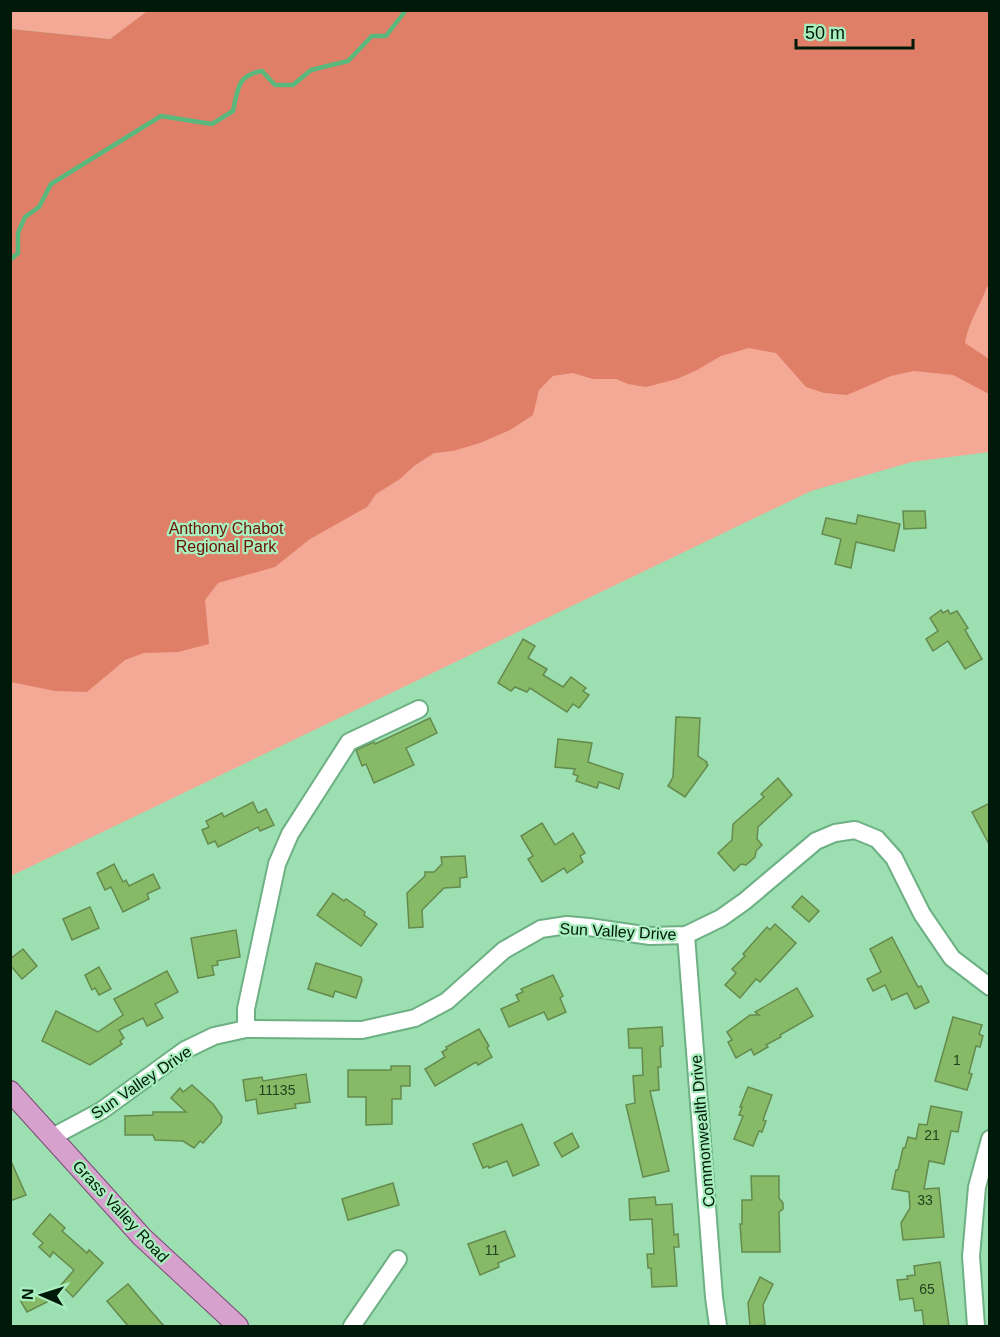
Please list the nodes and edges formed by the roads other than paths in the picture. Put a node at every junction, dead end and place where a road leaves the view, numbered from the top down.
1 (419, 709) dead end
2 (686, 935) junction
3 (990, 987) edge
4 (246, 1029) junction
5 (10, 1091) edge
6 (52, 1137) junction
7 (990, 1139) edge
8 (398, 1259) dead end
9 (238, 1326) edge
10 (352, 1326) edge
11 (718, 1326) edge
12 (976, 1326) edge

1 - 4 street
2 - 3 street, Sun Valley Drive
2 - 4 street, Sun Valley Drive
2 - 11 street, Commonwealth Drive
4 - 6 street, Sun Valley Drive
5 - 6 main road, Grass Valley Road
6 - 9 main road, Grass Valley Road
7 - 12 street
8 - 10 street

